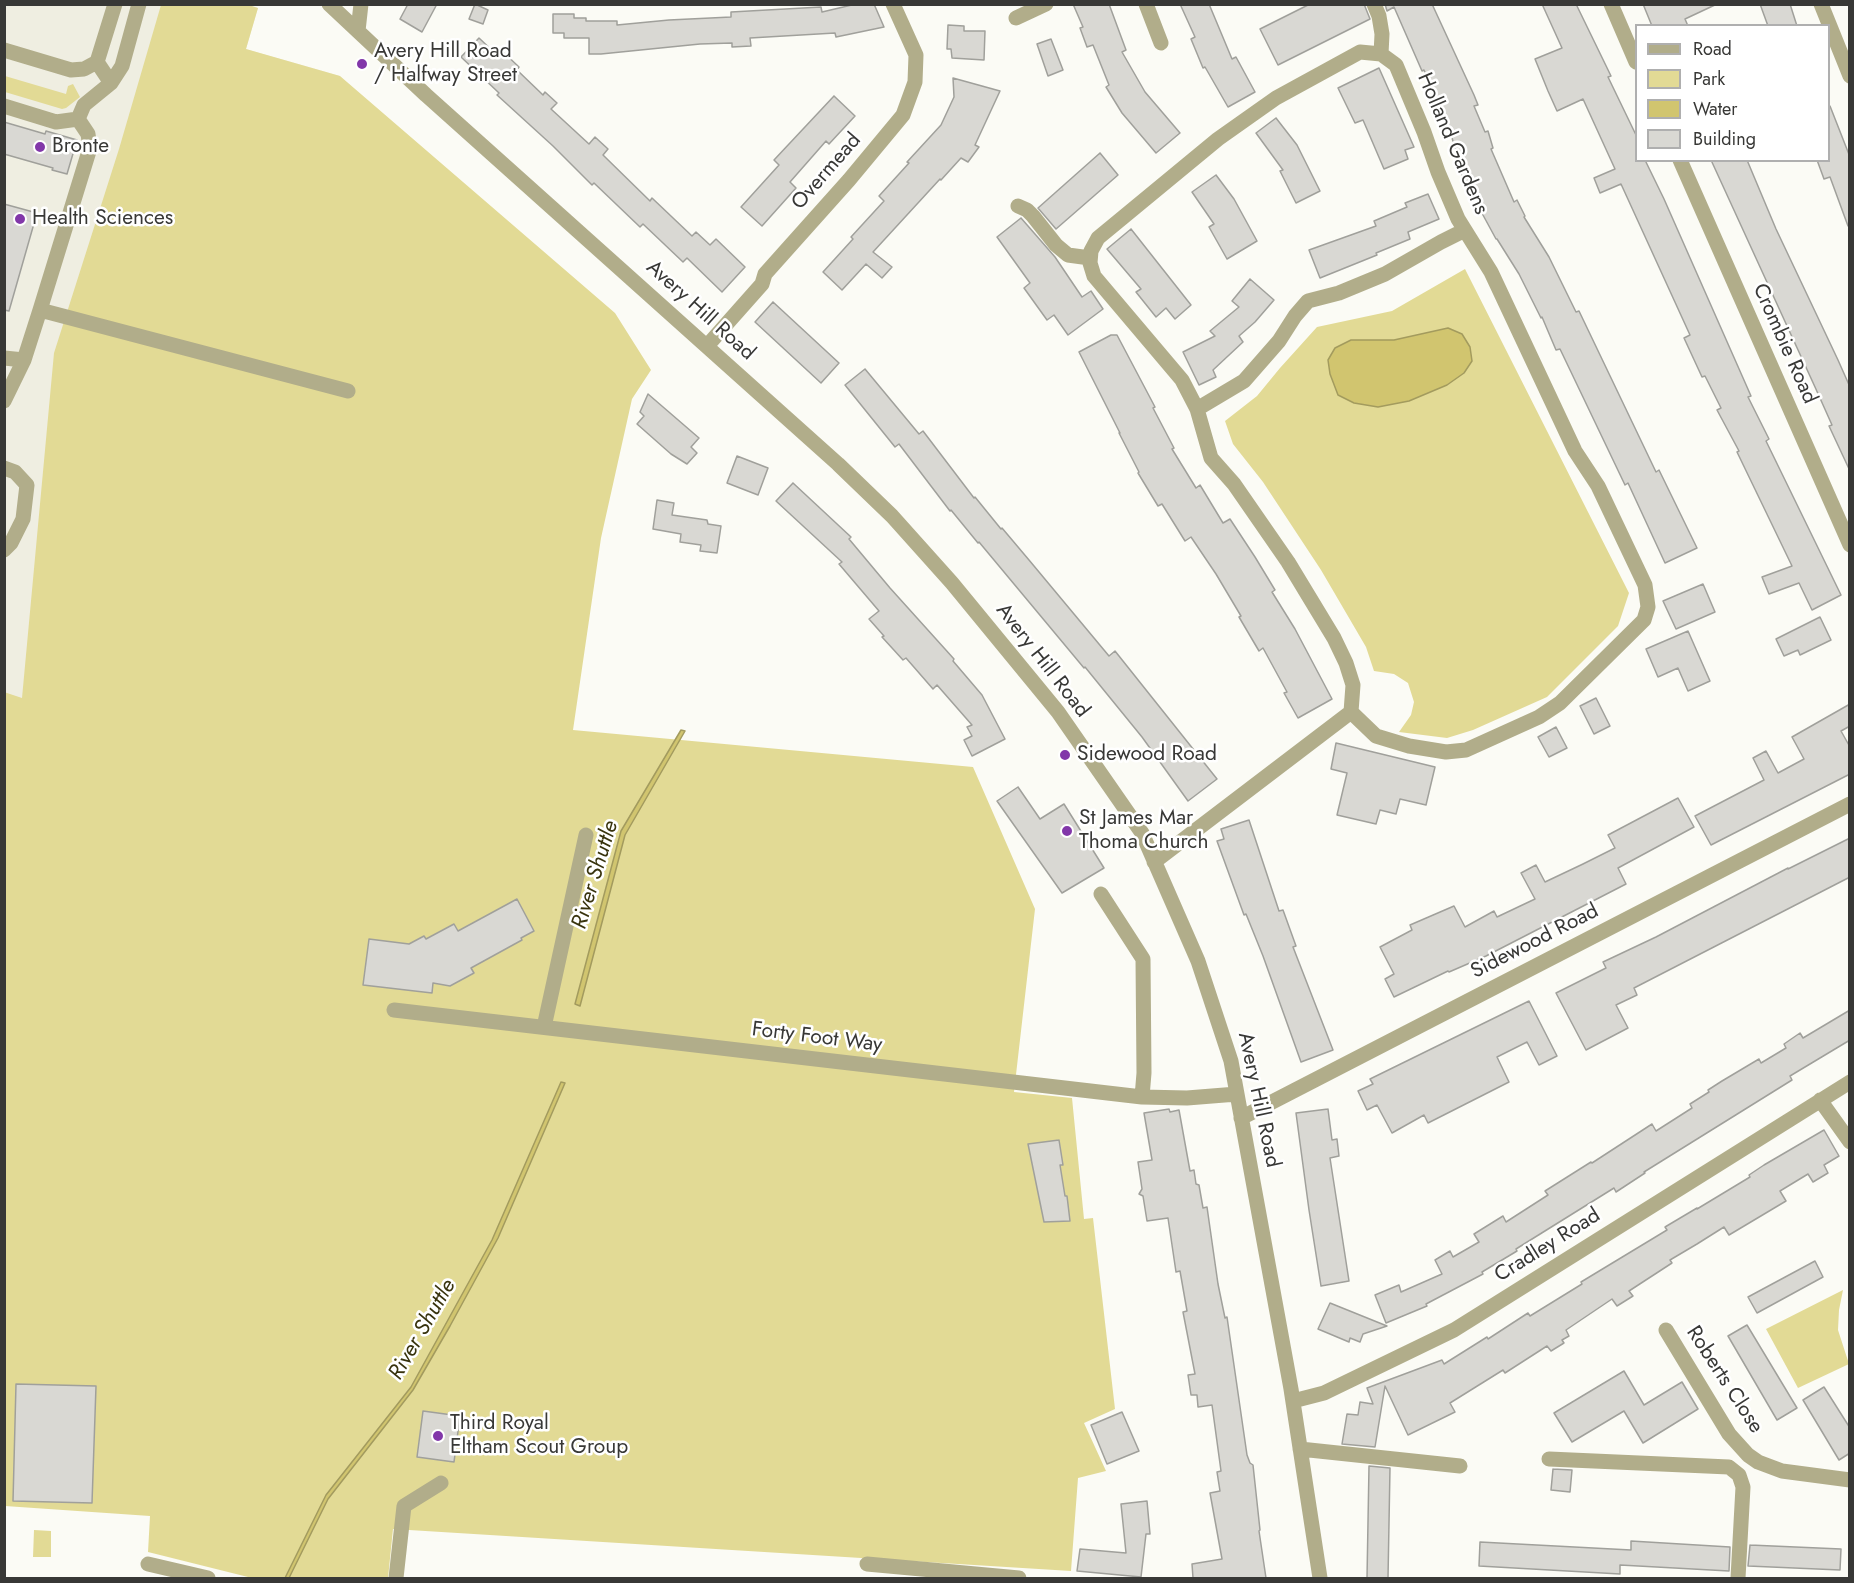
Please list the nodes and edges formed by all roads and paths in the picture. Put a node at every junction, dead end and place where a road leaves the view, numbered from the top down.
1 (115, 4) edge
2 (139, 4) edge
3 (328, 4) edge
4 (361, 4) edge
5 (893, 4) edge
6 (1046, 4) edge
7 (1146, 4) edge
8 (1374, 4) edge
9 (1611, 4) edge
10 (1821, 4) edge
11 (1016, 18) dead end
12 (1829, 24) edge
13 (1830, 26) edge
14 (358, 32) junction
15 (1161, 43) dead end
16 (4, 50) edge
17 (1381, 54) junction
18 (1635, 60) edge
19 (98, 62) junction
20 (1850, 76) edge
21 (111, 83) junction
22 (4, 106) edge
23 (78, 119) junction
24 (1681, 162) edge
25 (1018, 206) dead end
26 (1465, 230) junction
27 (1090, 258) junction
28 (40, 310) junction
29 (707, 346) junction
30 (4, 358) edge
31 (24, 360) junction
32 (348, 391) dead end
33 (4, 401) edge
34 (1197, 410) junction
35 (4, 468) edge
36 (1850, 545) edge
37 (4, 550) edge
38 (1351, 712) junction
39 (1850, 804) edge
40 (586, 835) dead end
41 (1154, 862) junction
42 (1101, 894) dead end
43 (394, 1010) dead end
44 (544, 1028) junction
45 (1850, 1082) edge
46 (1237, 1094) junction
47 (1142, 1097) junction
48 (1817, 1102) junction
49 (1241, 1118) junction
50 (1850, 1142) edge
51 (1666, 1330) dead end
52 (1293, 1401) junction
53 (1300, 1449) junction
54 (1549, 1459) dead end
55 (1460, 1466) dead end
56 (1850, 1480) edge
57 (441, 1483) dead end
58 (148, 1564) dead end
59 (867, 1564) dead end
60 (208, 1578) edge
61 (396, 1578) edge
62 (1019, 1578) edge
63 (1320, 1578) edge
64 (1738, 1578) edge

1 - 19 street
2 - 21 street
3 - 14 street, Avery Hill Road
4 - 14 street
5 - 29 street, Overmead
6 - 11 street
7 - 15 street
8 - 17 street
9 - 18 street
10 - 12 street
13 - 20 street
14 - 29 street, Avery Hill Road
16 - 19 street
17 - 26 street, Holland Gardens
17 - 27 street
19 - 21 street
21 - 23 street
22 - 23 street
23 - 28 street
24 - 36 street, Crombie Road
25 - 27 street
26 - 34 street
26 - 38 street, Holland Gardens
27 - 34 street
28 - 31 street
28 - 32 street
29 - 41 street, Avery Hill Road
30 - 31 street
31 - 33 street
34 - 38 street
35 - 37 street
38 - 41 street
39 - 49 street, Sidewood Road
40 - 44 street
41 - 46 street, Avery Hill Road
42 - 47 street
43 - 44 street, Forty Foot Way
44 - 47 street, Forty Foot Way
45 - 48 street, Cradley Road
46 - 47 street, Forty Foot Way
46 - 49 street, Avery Hill Road
48 - 50 street
48 - 52 street, Cradley Road
49 - 52 street, Avery Hill Road
51 - 56 street, Roberts Close
52 - 53 street, Avery Hill Road
53 - 55 street
53 - 63 street, Avery Hill Road
54 - 64 street
57 - 61 street
58 - 60 street
59 - 62 street

